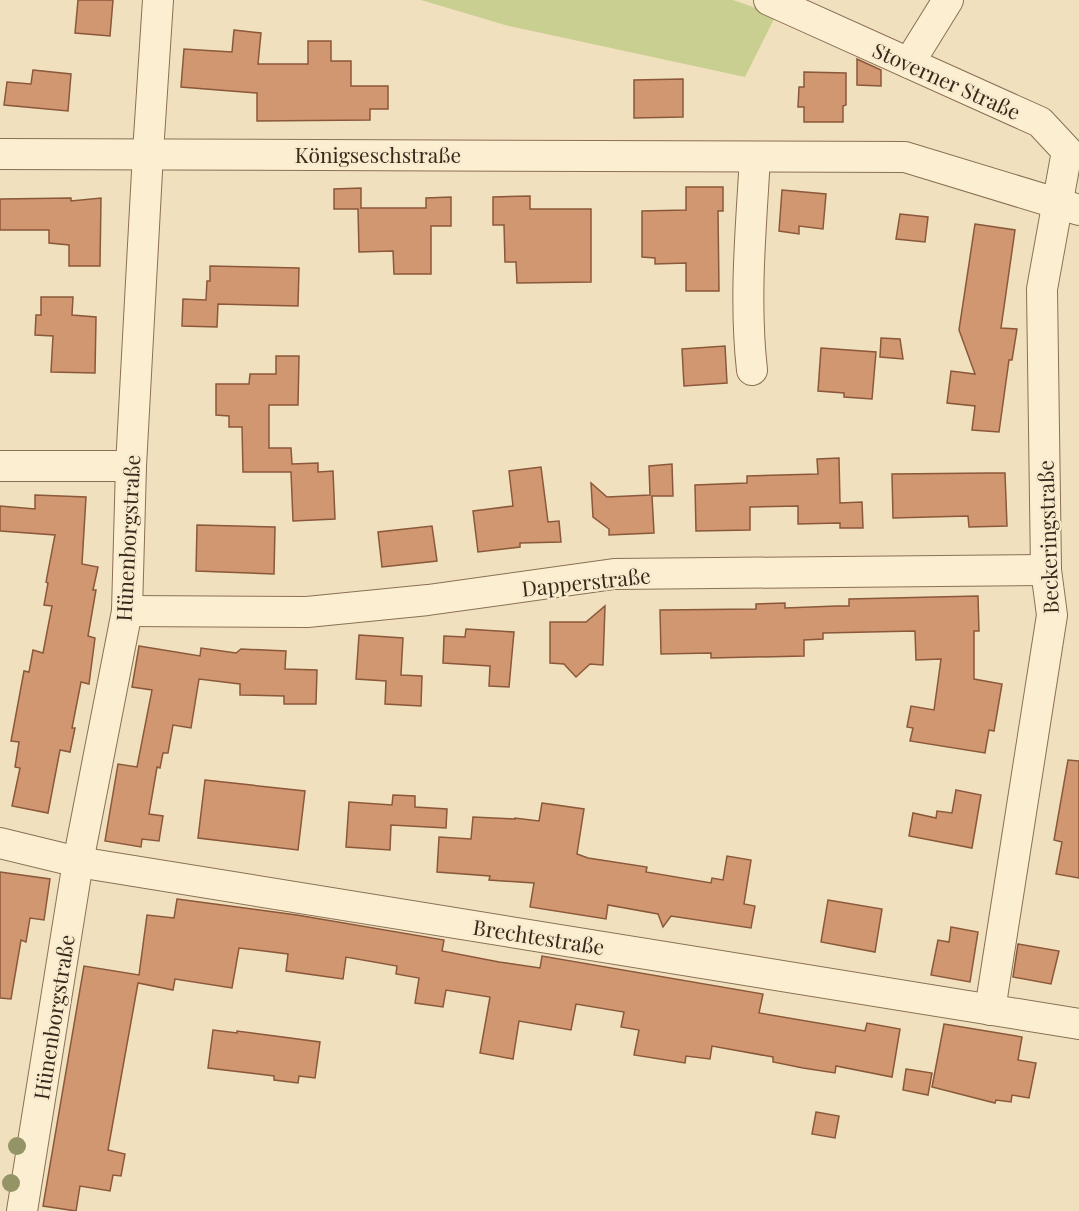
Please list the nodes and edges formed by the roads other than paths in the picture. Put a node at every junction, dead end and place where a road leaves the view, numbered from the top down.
1 (158, 0) edge
2 (769, 0) edge
3 (948, 0) edge
4 (909, 63) junction
5 (148, 153) junction
6 (0, 154) edge
7 (755, 157) junction
8 (1069, 207) edge
9 (752, 370) dead end
10 (131, 465) junction
11 (0, 466) edge
12 (1046, 570) junction
13 (127, 611) junction
14 (0, 843) edge
15 (78, 862) junction
16 (990, 1010) junction
17 (1079, 1024) edge
18 (22, 1211) edge

1 - 5 street, Hünenborgstraße
2 - 4 street, Stoverner Straße
3 - 4 street
4 - 8 street, Stoverner Straße
5 - 6 street, Königseschstraße
5 - 7 street, Königseschstraße
5 - 10 street, Hünenborgstraße
7 - 8 street, Königseschstraße
7 - 9 street
8 - 12 street, Beckeringstraße
10 - 11 street
10 - 13 street, Hünenborgstraße
12 - 13 street, Dapperstraße
12 - 16 street, Beckeringstraße
13 - 15 street, Hünenborgstraße
14 - 15 street, Brechtestraße
15 - 16 street, Brechtestraße
15 - 18 street, Hünenborgstraße
16 - 17 street, Brechtestraße

